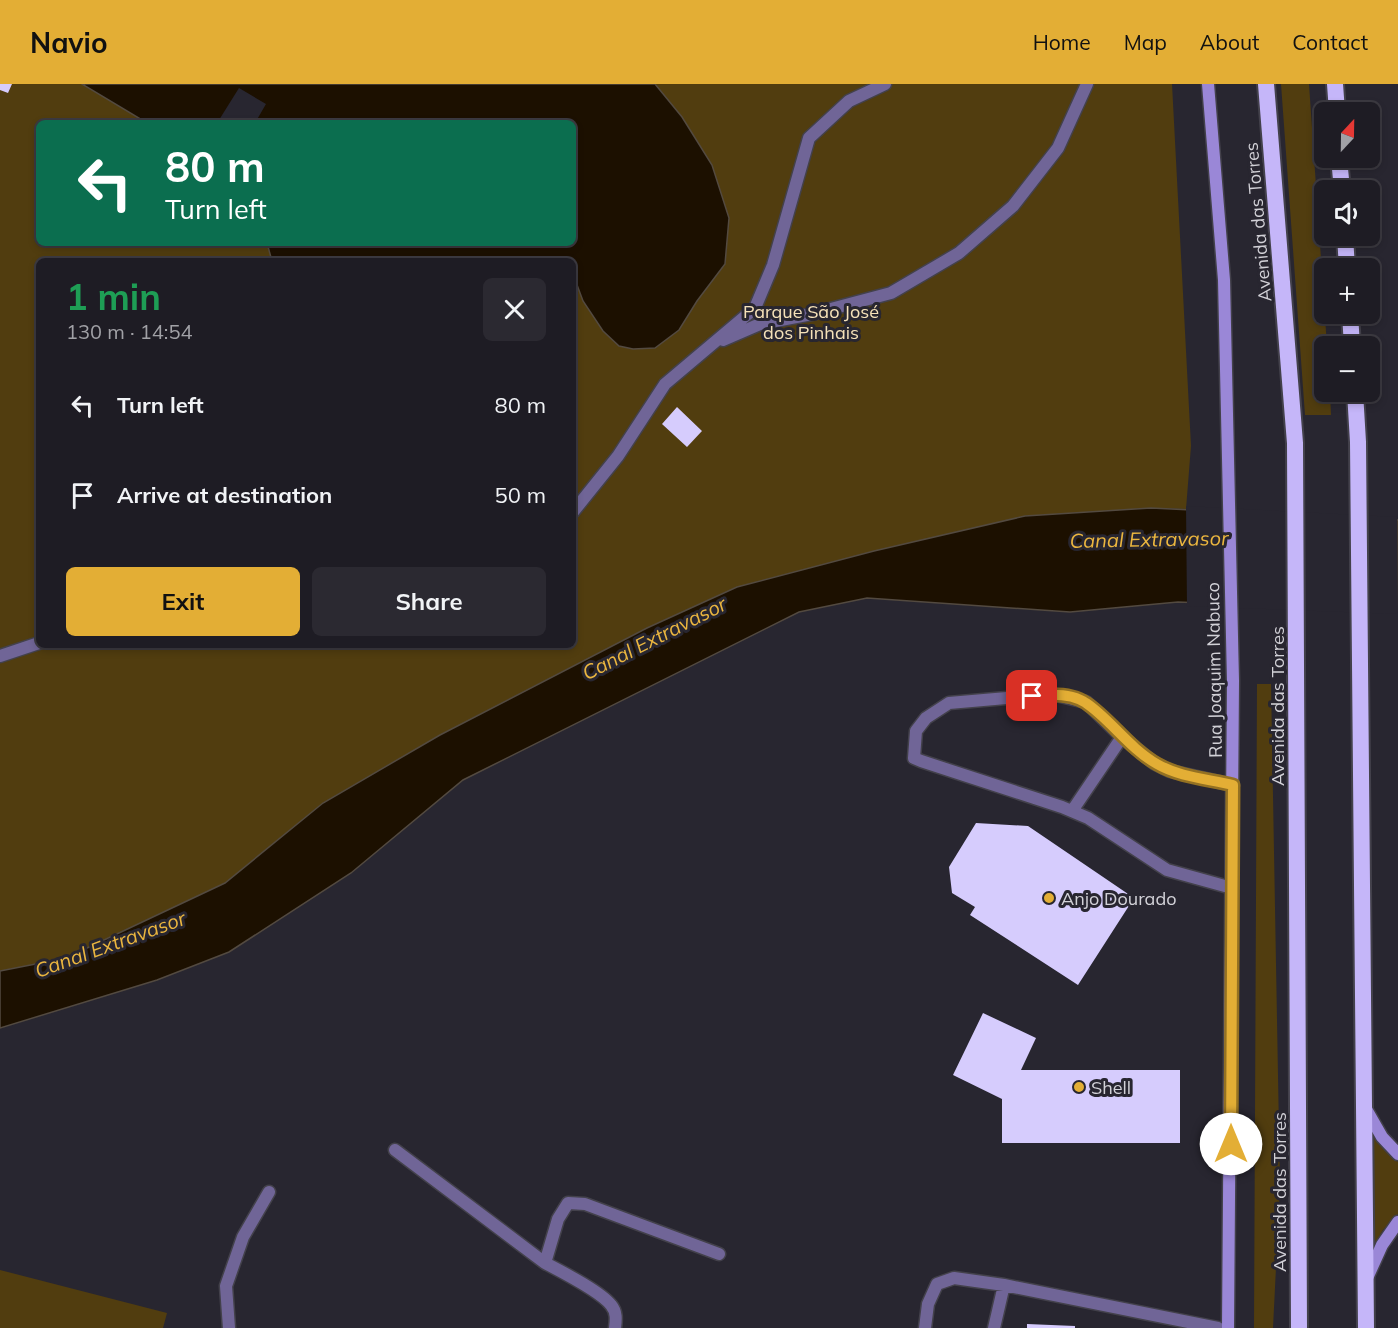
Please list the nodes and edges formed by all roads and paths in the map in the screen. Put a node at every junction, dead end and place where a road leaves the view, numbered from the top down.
1 (885, 84) edge
2 (1087, 84) edge
3 (1208, 84) edge
4 (1266, 84) edge
5 (1335, 84) edge
6 (1336, 102) edge
7 (711, 345) junction
8 (1356, 402) edge
9 (576, 508) edge
10 (36, 644) edge
11 (0, 656) edge
12 (1122, 737) junction
13 (1233, 785) junction
14 (1072, 811) junction
15 (1232, 888) junction
16 (1364, 1105) junction
17 (396, 1150) dead end
18 (1398, 1154) edge
19 (269, 1192) dead end
20 (1398, 1222) edge
21 (719, 1254) dead end
22 (545, 1263) junction
23 (1366, 1280) junction
24 (1004, 1286) junction
25 (229, 1328) edge
26 (615, 1328) edge
27 (925, 1328) edge
28 (994, 1328) edge
29 (1218, 1328) edge
30 (1228, 1328) edge
31 (1299, 1328) edge
32 (1366, 1328) edge

1 - 7 street
2 - 7 street
3 - 13 main road, Rua Joaquim Nabuco
4 - 31 highway, Avenida das Torres
5 - 6 highway
7 - 9 street
8 - 16 highway
10 - 11 street
12 - 13 street
12 - 14 street
12 - 14 street
13 - 15 main road, Rua Joaquim Nabuco
14 - 15 street
15 - 30 main road, Rua Joaquim Nabuco
16 - 18 main road
16 - 23 highway
17 - 22 street
19 - 25 street
20 - 23 main road
21 - 22 street
22 - 26 street
23 - 32 highway
24 - 27 street
24 - 28 street
24 - 29 street

